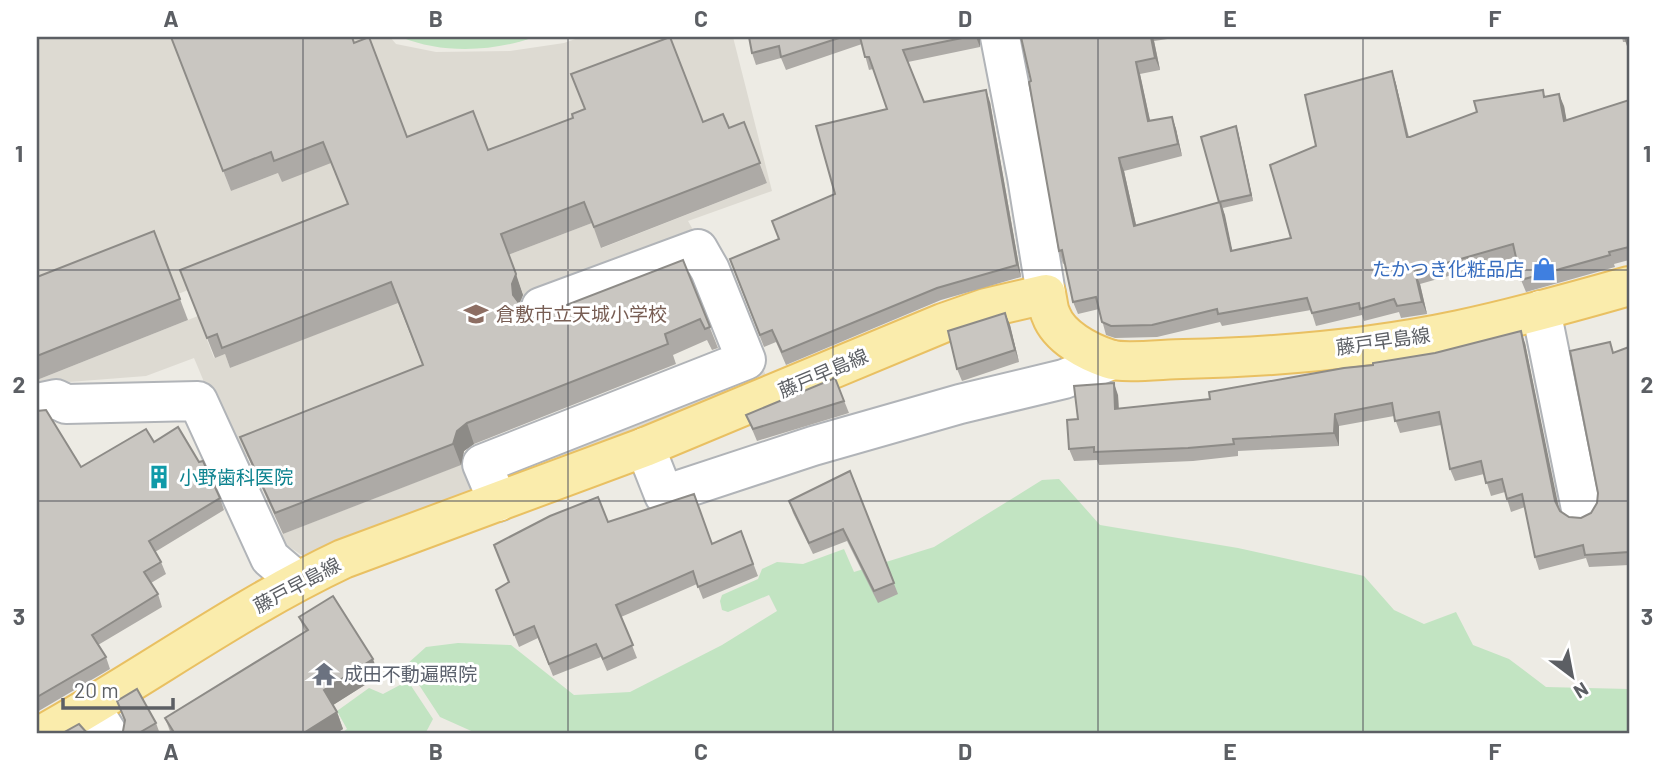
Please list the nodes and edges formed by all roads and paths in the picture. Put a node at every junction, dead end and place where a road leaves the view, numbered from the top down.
1 (1000, 37) edge
2 (1629, 286) edge
3 (1046, 294) junction
4 (541, 307) dead end
5 (1541, 310) junction
6 (1112, 360) junction
7 (37, 403) edge
8 (645, 447) junction
9 (498, 502) junction
10 (1581, 509) dead end
11 (297, 581) junction
12 (100, 721) edge
13 (43, 734) edge

1 - 3 street
2 - 5 main road, 藤戸早島線
3 - 6 main road, 藤戸早島線
3 - 8 main road, 藤戸早島線
4 - 9 street
5 - 6 main road, 藤戸早島線
5 - 10 street
6 - 8 street
7 - 11 street
8 - 9 main road, 藤戸早島線
9 - 11 main road, 藤戸早島線
11 - 12 main road, 藤戸早島線
12 - 13 main road, 藤戸早島線

